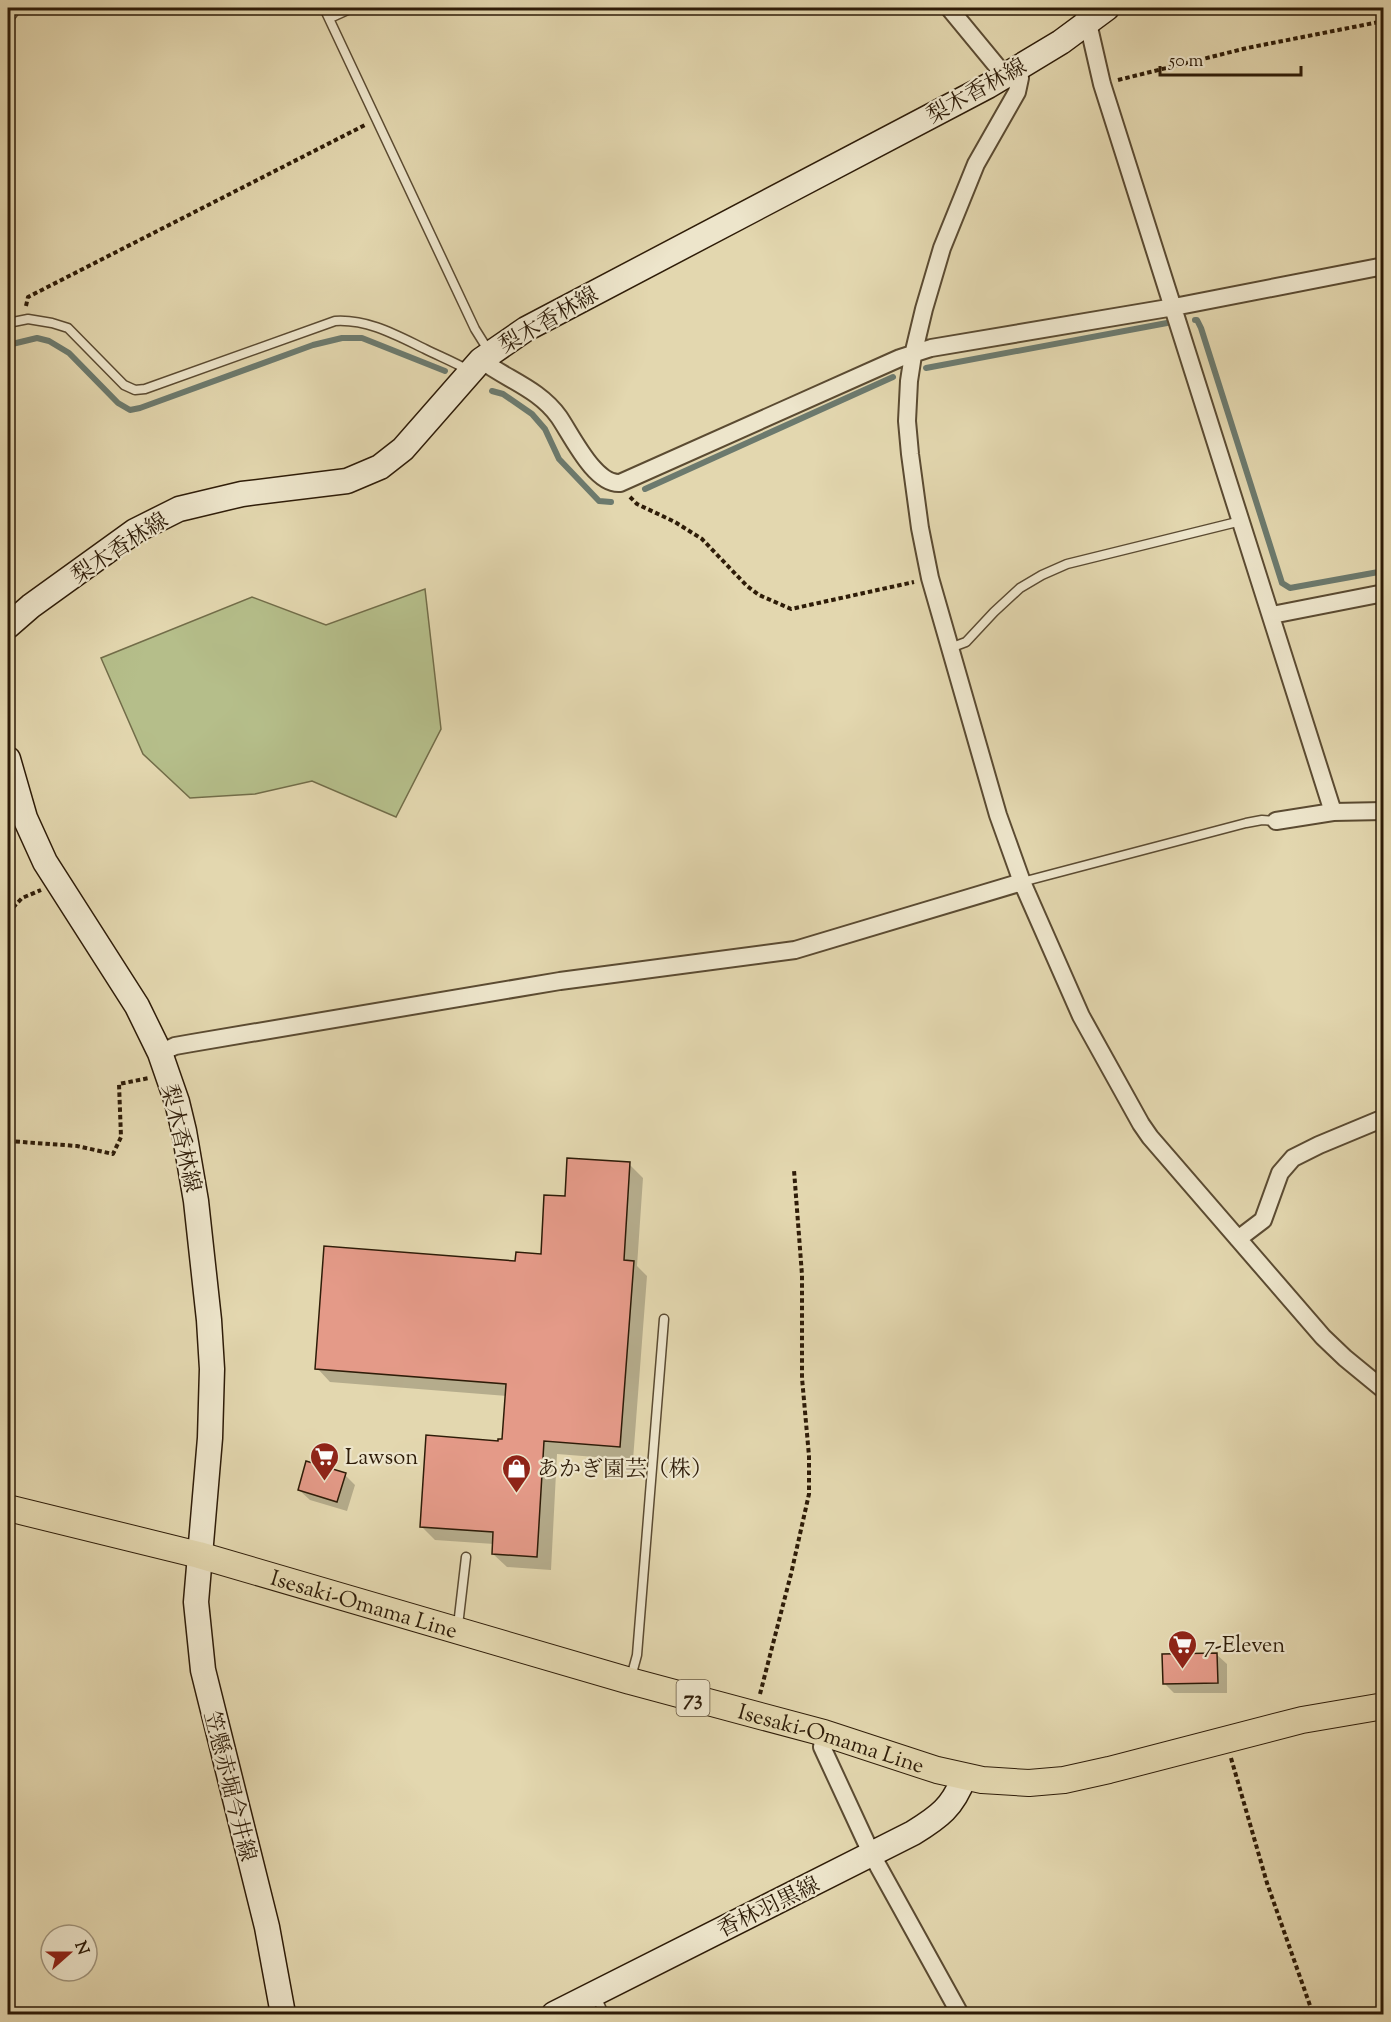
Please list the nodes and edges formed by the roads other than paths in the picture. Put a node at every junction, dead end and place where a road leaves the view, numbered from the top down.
1 (17, 8) edge
2 (324, 8) edge
3 (352, 8) edge
4 (949, 8) edge
5 (1107, 8) edge
6 (1082, 15) edge
7 (330, 18) junction
8 (8, 20) edge
9 (1011, 72) junction
10 (1383, 266) edge
11 (1174, 307) junction
12 (8, 323) edge
13 (913, 355) junction
14 (481, 362) junction
15 (1241, 521) junction
16 (1383, 593) edge
17 (1272, 615) junction
18 (8, 626) edge
19 (950, 648) junction
20 (8, 759) edge
21 (1383, 811) edge
22 (1333, 812) junction
23 (1276, 821) joint
24 (1022, 882) junction
25 (164, 1064) junction
26 (1383, 1118) edge
27 (1238, 1239) junction
28 (664, 1319) dead end
29 (1383, 1390) edge
30 (8, 1508) edge
31 (199, 1555) junction
32 (466, 1557) dead end
33 (455, 1630) junction
34 (630, 1682) junction
35 (1383, 1706) edge
36 (824, 1733) junction
37 (964, 1777) junction
38 (872, 1855) junction
39 (600, 2004) edge
40 (283, 2014) edge
41 (554, 2014) edge
42 (960, 2014) edge

1 - 8 lane
2 - 7 lane
3 - 7 lane
4 - 9 street
5 - 6 main road, 梨木香林線
6 - 9 main road, 梨木香林線
6 - 11 street
7 - 14 lane
9 - 13 street
9 - 14 main road, 梨木香林線
10 - 11 street
11 - 13 street
11 - 15 street
12 - 14 lane
13 - 14 street
13 - 19 street
14 - 18 main road, 梨木香林線
15 - 17 street
15 - 19 lane
16 - 17 street
17 - 22 street
19 - 24 street
20 - 25 main road, 梨木香林線
21 - 22 street
22 - 23 street
23 - 24 lane
24 - 25 street
24 - 27 street
25 - 31 main road, 梨木香林線
26 - 27 street
27 - 29 street
28 - 34 lane
30 - 31 main road, Isesaki-Omama Line / 73
31 - 33 main road, Isesaki-Omama Line / 73
31 - 40 main road, 笠懸赤堀今井線
32 - 33 lane
33 - 34 main road, Isesaki-Omama Line / 73
34 - 36 main road, Isesaki-Omama Line / 73
35 - 37 main road, Isesaki-Omama Line / 73
36 - 37 main road, Isesaki-Omama Line / 73
36 - 38 street
37 - 38 main road, 香林羽黒線
38 - 39 main road, 香林羽黒線
38 - 42 street
39 - 41 main road, 香林羽黒線

